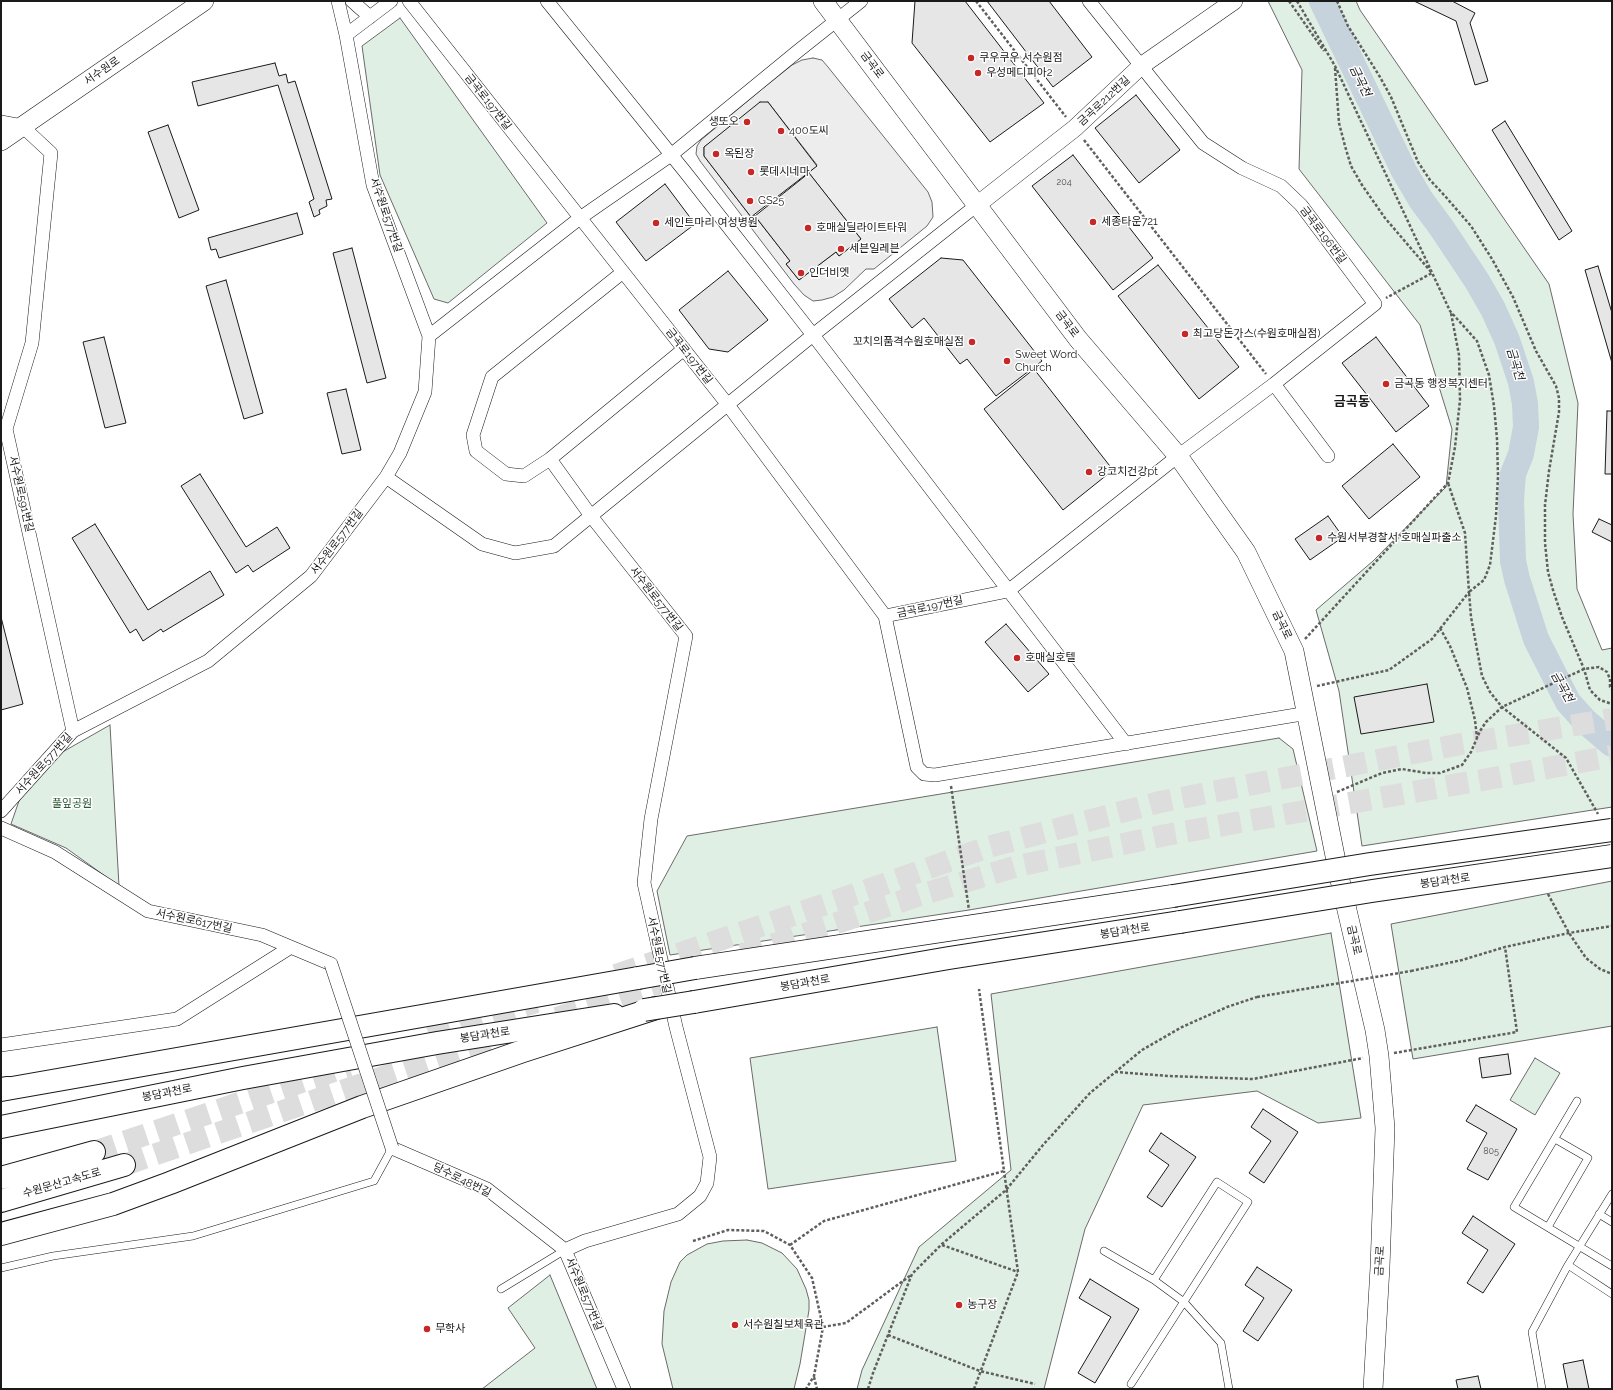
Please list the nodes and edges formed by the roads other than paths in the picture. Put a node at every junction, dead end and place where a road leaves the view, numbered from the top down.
1 (204, 1) edge
2 (338, 1) edge
3 (352, 1) edge
4 (391, 1) edge
5 (409, 1) edge
6 (547, 1) edge
7 (823, 1) edge
8 (861, 1) edge
9 (1089, 1) edge
10 (1234, 1) edge
11 (370, 17) junction
12 (838, 20) junction
13 (346, 35) junction
14 (1141, 66) junction
15 (1, 122) edge
16 (22, 126) junction
17 (1, 141) edge
18 (671, 155) junction
19 (977, 205) junction
20 (580, 218) junction
21 (623, 272) junction
22 (813, 335) junction
23 (429, 336) junction
24 (684, 349) junction
25 (1274, 384) junction
26 (728, 405) junction
27 (1178, 456) junction
28 (1328, 456) dead end
29 (550, 459) junction
30 (386, 477) junction
31 (591, 516) junction
32 (1008, 591) junction
33 (885, 616) junction
34 (1308, 713) junction
35 (73, 731) junction
36 (1126, 744) junction
37 (1, 811) edge
38 (1605, 823) edge
39 (1, 828) edge
40 (1612, 856) edge
41 (291, 947) junction
42 (650, 1009) junction
43 (1, 1044) edge
44 (3, 1089) edge
45 (1577, 1101) dead end
46 (1, 1127) edge
47 (1555, 1139) junction
48 (392, 1148) junction
49 (94, 1152) tunnel mouth
50 (124, 1165) tunnel mouth
51 (1, 1178) edge
52 (1612, 1194) edge
53 (1, 1201) edge
54 (1599, 1214) junction
55 (1612, 1222) edge
56 (1548, 1228) junction
57 (1, 1234) edge
58 (1580, 1247) junction
59 (565, 1250) junction
60 (1104, 1251) dead end
61 (1568, 1265) junction
62 (1612, 1266) edge
63 (1, 1268) edge
64 (1154, 1280) junction
65 (501, 1289) dead end
66 (1612, 1294) edge
67 (1184, 1302) junction
68 (1131, 1384) dead end
69 (624, 1389) edge
70 (1230, 1389) edge
71 (1372, 1389) edge
72 (1542, 1389) edge

1 - 16 main road, 서수원로
2 - 13 street, 서수원로577번길
3 - 11 street
4 - 11 street
5 - 20 street, 금곡로197번길
6 - 18 street
7 - 12 main road, 금곡로
8 - 12 street
9 - 14 street, 금곡로196번길
10 - 14 street, 금곡로212번길
11 - 13 street
12 - 18 street
12 - 19 main road, 금곡로
13 - 23 street, 서수원로577번길
14 - 19 street, 금곡로212번길
14 - 25 street, 금곡로196번길
15 - 16 street
16 - 17 main road, 서수원로
16 - 35 street, 서수원로591번길
18 - 20 street
18 - 22 street
19 - 22 street
19 - 27 main road, 금곡로
20 - 21 street, 금곡로197번길
20 - 23 street
21 - 24 street, 금곡로197번길
21 - 29 street
22 - 26 street
22 - 32 street
23 - 30 street, 서수원로577번길
24 - 26 street, 금곡로197번길
24 - 29 street
25 - 27 street
25 - 28 street
26 - 31 street
26 - 33 street, 금곡로197번길
27 - 32 street, 금곡로197번길
27 - 34 main road, 금곡로
29 - 31 street, 서수원로577번길
30 - 31 street
30 - 35 street, 서수원로577번길
31 - 59 street, 서수원로577번길
32 - 33 street, 금곡로197번길
32 - 36 street
33 - 36 street
34 - 36 street
34 - 71 main road, 금곡로
35 - 37 street, 서수원로577번길
38 - 44 highway, bridge
39 - 41 street, 서수원로617번길
40 - 42 highway, 봉담과천로, bridge
41 - 43 street
41 - 48 street, 서수원로617번길, bridge
42 - 46 highway, 봉담과천로
42 - 57 highway
45 - 47 lane
47 - 56 lane
47 - 56 lane
48 - 59 street, 당수로48번길
48 - 63 lane
49 - 51 highway, 수원문산고속도로
50 - 53 highway, 수원문산고속도로
52 - 54 lane
54 - 55 lane
54 - 58 lane
56 - 58 lane
58 - 61 lane
58 - 62 lane
59 - 65 lane
59 - 69 street, 서수원로577번길
60 - 64 lane
61 - 66 lane
61 - 72 lane
64 - 67 lane
64 - 67 lane
67 - 68 lane
67 - 70 lane

